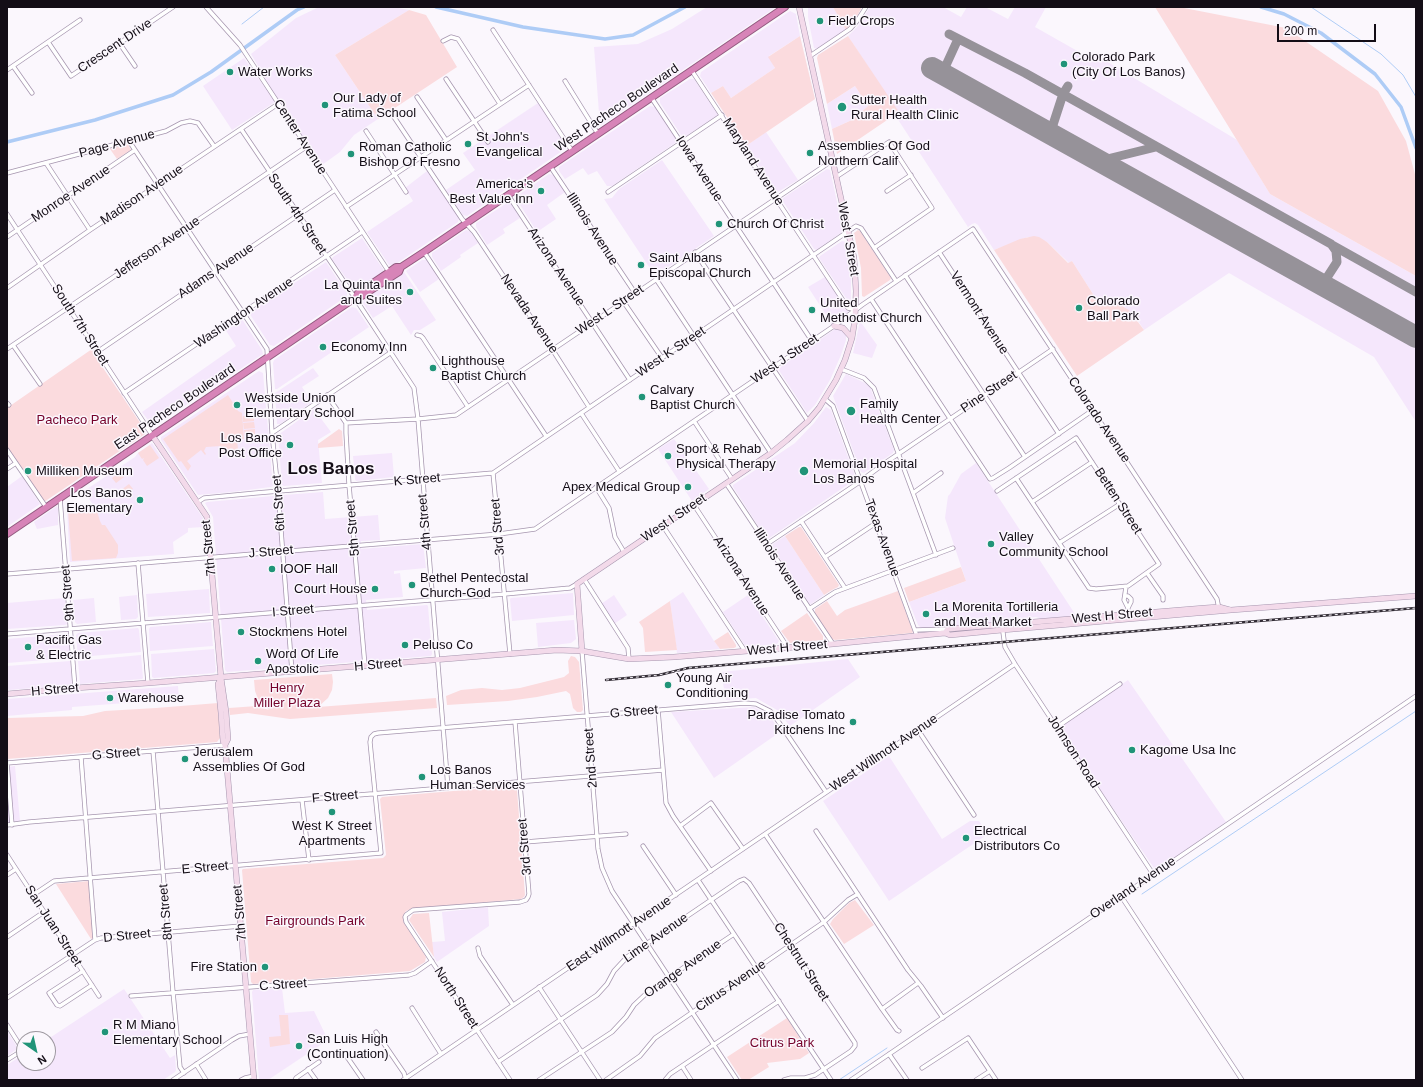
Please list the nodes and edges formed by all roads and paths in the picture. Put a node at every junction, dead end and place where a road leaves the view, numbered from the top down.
1 (173, 7) edge
2 (206, 7) edge
3 (785, 7) edge
4 (799, 7) edge
5 (866, 7) edge
6 (80, 20) dead end
7 (493, 30) dead end
8 (443, 41) dead end
9 (48, 42) junction
10 (120, 44) junction
11 (810, 56) junction
12 (13, 66) junction
13 (135, 66) dead end
14 (7, 70) edge
15 (692, 71) junction
16 (446, 79) dead end
17 (565, 81) dead end
18 (529, 85) junction
19 (32, 93) dead end
20 (418, 97) dead end
21 (652, 98) junction
22 (278, 104) junction
23 (500, 104) junction
24 (392, 114) dead end
25 (722, 115) junction
26 (474, 122) junction
27 (240, 128) junction
28 (366, 131) dead end
29 (598, 134) junction
30 (446, 140) junction
31 (129, 141) junction
32 (488, 142) dead end
33 (682, 142) junction
34 (214, 146) junction
35 (306, 147) junction
36 (135, 150) junction
37 (572, 151) junction
38 (421, 157) junction
39 (832, 160) junction
40 (46, 163) junction
41 (550, 166) junction
42 (270, 172) junction
43 (7, 173) edge
44 (394, 175) junction
45 (910, 175) junction
46 (836, 177) junction
47 (158, 185) junction
48 (335, 190) junction
49 (887, 191) dead end
50 (406, 192) dead end
51 (608, 192) dead end
52 (68, 195) junction
53 (508, 195) junction
54 (776, 198) junction
55 (346, 207) junction
56 (7, 214) edge
57 (299, 215) junction
58 (466, 223) junction
59 (736, 225) junction
60 (186, 228) junction
61 (973, 229) joint
62 (18, 230) junction
63 (90, 230) junction
64 (849, 231) junction
65 (362, 232) junction
66 (7, 237) edge
67 (874, 248) junction
68 (424, 252) junction
69 (695, 252) junction
70 (939, 252) junction
71 (326, 256) junction
72 (813, 256) junction
73 (40, 265) junction
74 (215, 272) junction
75 (390, 274) junction
76 (905, 275) junction
77 (656, 279) junction
78 (896, 281) junction
79 (774, 282) junction
80 (7, 288) edge
81 (635, 293) junction
82 (355, 298) junction
83 (871, 299) junction
84 (623, 301) junction
85 (68, 308) junction
86 (734, 310) junction
87 (856, 310) junction
88 (244, 313) junction
89 (593, 322) junction
90 (834, 326) junction
91 (417, 335) dead end
92 (694, 337) junction
93 (852, 338) junction
94 (812, 341) junction
95 (13, 344) junction
96 (7, 349) edge
97 (552, 349) junction
98 (1053, 349) junction
99 (97, 352) junction
100 (390, 353) junction
101 (268, 357) junction
102 (662, 358) junction
103 (772, 368) junction
104 (841, 369) junction
105 (1018, 372) junction
106 (508, 379) junction
107 (630, 380) junction
108 (40, 384) dead end
109 (124, 393) junction
110 (732, 395) junction
111 (984, 395) junction
112 (327, 396) junction
113 (825, 399) junction
114 (468, 407) junction
115 (589, 407) junction
116 (1093, 410) junction
117 (581, 413) junction
118 (949, 418) junction
119 (418, 419) junction
120 (694, 421) junction
121 (808, 421) junction
122 (346, 424) junction
123 (272, 433) junction
124 (1059, 434) junction
125 (152, 435) junction
126 (546, 436) junction
127 (7, 450) edge
128 (771, 453) junction
129 (898, 454) junction
130 (1025, 457) junction
131 (1092, 462) junction
132 (16, 463) junction
133 (7, 470) edge
134 (619, 471) junction
135 (493, 472) junction
136 (941, 473) dead end
137 (1016, 478) junction
138 (422, 479) junction
139 (732, 479) junction
140 (860, 480) junction
141 (726, 483) junction
142 (349, 485) junction
143 (596, 487) junction
144 (278, 491) junction
145 (997, 491) dead end
146 (913, 493) junction
147 (60, 498) junction
148 (198, 502) junction
149 (1032, 502) junction
150 (1120, 504) junction
151 (694, 505) junction
152 (46, 507) junction
153 (801, 521) junction
154 (876, 524) junction
155 (662, 526) junction
156 (535, 529) joint
157 (7, 534) edge
158 (499, 534) junction
159 (427, 540) junction
160 (1059, 543) junction
161 (767, 544) junction
162 (354, 546) junction
163 (953, 548) dead end
164 (283, 551) junction
165 (624, 552) junction
166 (936, 555) junction
167 (211, 557) junction
168 (825, 558) junction
169 (138, 563) junction
170 (65, 569) junction
171 (894, 570) junction
172 (1147, 573) junction
173 (7, 574) edge
174 (584, 580) junction
175 (577, 584) junction
176 (845, 588) junction
177 (1126, 588) junction
178 (505, 594) junction
179 (1126, 596) junction
180 (1416, 596) edge
181 (432, 600) junction
182 (1163, 600) dead end
183 (360, 606) junction
184 (1128, 608) junction
185 (809, 609) junction
186 (1219, 610) junction
187 (287, 612) junction
188 (216, 617) junction
189 (1128, 618) junction
190 (144, 623) junction
191 (1002, 628) junction
192 (71, 629) junction
193 (916, 630) junction
194 (947, 631) junction
195 (7, 634) edge
196 (917, 636) junction
197 (833, 644) junction
198 (788, 648) junction
199 (582, 650) junction
200 (745, 651) junction
201 (510, 654) junction
202 (629, 659) junction
203 (438, 660) junction
204 (1015, 664) junction
205 (365, 666) junction
206 (292, 672) junction
207 (221, 678) junction
208 (148, 684) junction
209 (1120, 684) dead end
210 (75, 688) junction
211 (7, 694) edge
212 (1416, 696) edge
213 (658, 710) junction
214 (588, 716) junction
215 (515, 722) junction
216 (1057, 727) junction
217 (443, 728) junction
218 (918, 730) junction
219 (225, 745) junction
220 (153, 751) junction
221 (81, 757) junction
222 (7, 764) edge
223 (663, 770) junction
224 (592, 776) junction
225 (520, 782) junction
226 (448, 788) junction
227 (826, 792) junction
228 (375, 794) junction
229 (302, 800) junction
230 (230, 806) junction
231 (158, 812) junction
232 (974, 815) dead end
233 (86, 818) junction
234 (7, 825) edge
235 (12, 825) junction
236 (680, 826) junction
237 (816, 831) dead end
238 (626, 834) dead end
239 (766, 834) junction
240 (597, 836) junction
241 (525, 842) junction
242 (643, 846) dead end
243 (743, 849) junction
244 (7, 855) edge
245 (309, 860) junction
246 (236, 866) junction
247 (16, 869) junction
248 (711, 871) junction
249 (163, 872) junction
250 (1153, 874) junction
251 (7, 875) edge
252 (91, 878) junction
253 (744, 879) joint
254 (698, 880) junction
255 (858, 894) junction
256 (33, 895) junction
257 (676, 895) junction
258 (1121, 896) junction
259 (712, 899) junction
260 (44, 912) junction
261 (406, 915) joint
262 (824, 922) junction
263 (634, 923) junction
264 (241, 926) junction
265 (168, 932) junction
266 (734, 934) junction
267 (7, 937) edge
268 (95, 940) junction
269 (647, 943) junction
270 (790, 946) junction
271 (478, 948) dead end
272 (72, 955) junction
273 (432, 961) junction
274 (757, 968) junction
275 (83, 971) junction
276 (670, 978) junction
277 (918, 984) junction
278 (92, 985) junction
279 (246, 987) junction
280 (539, 987) junction
281 (173, 992) junction
282 (99, 996) dead end
283 (131, 996) dead end
284 (7, 998) edge
285 (779, 1001) junction
286 (513, 1005) junction
287 (412, 1008) dead end
288 (882, 1009) junction
289 (692, 1012) junction
290 (943, 1018) junction
291 (560, 1020) junction
292 (7, 1025) edge
293 (477, 1030) junction
294 (899, 1031) dead end
295 (376, 1032) dead end
296 (250, 1034) junction
297 (713, 1044) junction
298 (581, 1051) junction
299 (345, 1054) dead end
300 (441, 1054) junction
301 (889, 1054) junction
302 (7, 1060) edge
303 (319, 1062) dead end
304 (498, 1062) junction
305 (196, 1064) junction
306 (682, 1066) junction
307 (922, 1068) dead end
308 (308, 1069) junction
309 (824, 1069) junction
310 (990, 1071) junction
311 (184, 1073) junction
312 (254, 1078) edge
313 (173, 1080) edge
314 (206, 1080) edge
315 (241, 1080) edge
316 (295, 1080) edge
317 (316, 1080) edge
318 (363, 1080) edge
319 (405, 1080) edge
320 (510, 1080) edge
321 (539, 1080) edge
322 (600, 1080) edge
323 (606, 1080) edge
324 (665, 1080) edge
325 (691, 1080) edge
326 (737, 1080) edge
327 (784, 1080) edge
328 (831, 1080) edge
329 (851, 1080) edge
330 (907, 1080) edge
331 (976, 1080) edge
332 (996, 1080) edge
333 (1242, 1080) edge

1 - 10 street, Crescent Drive
2 - 22 street, Center Avenue
3 - 15 highway, West Pacheco Boulevard
4 - 11 street, West I Street
5 - 11 street
6 - 9 street
7 - 18 street
8 - 23 street
9 - 10 street, Crescent Drive
9 - 12 street
10 - 13 street
11 - 39 street, West I Street
12 - 14 street
12 - 19 street
15 - 21 highway, West Pacheco Boulevard
15 - 25 street, Maryland Avenue
16 - 26 street
17 - 29 street
18 - 23 street
18 - 37 street
20 - 30 street
21 - 29 highway, West Pacheco Boulevard
21 - 33 street, Iowa Avenue
22 - 27 street, Madison Avenue
22 - 35 street, Center Avenue
23 - 26 street
24 - 38 street, Nevada Avenue
25 - 33 street
25 - 54 street, Maryland Avenue
26 - 30 street
26 - 32 street
27 - 34 street, Madison Avenue
27 - 42 street, South 4th Street
28 - 44 street
29 - 37 highway, West Pacheco Boulevard
30 - 38 street
31 - 34 street, Page Avenue
31 - 36 street, 6th Street
31 - 40 street, Page Avenue
33 - 51 street
33 - 59 street, Iowa Avenue
34 - 47 street, Madison Avenue
35 - 42 street, Jefferson Avenue
35 - 48 street, Center Avenue
36 - 47 street, 6th Street
36 - 52 street, Monroe Avenue
37 - 41 highway, West Pacheco Boulevard
38 - 44 street
38 - 58 street, Nevada Avenue
39 - 46 street, West I Street
39 - 54 street, West L Street
40 - 43 street, Page Avenue
40 - 52 street
41 - 53 highway, West Pacheco Boulevard
41 - 81 street, Illinois Avenue
42 - 57 street, South 4th Street
42 - 60 street, Jefferson Avenue
44 - 50 street
44 - 55 street
45 - 46 street
45 - 49 street
45 - 67 street
46 - 64 street, West I Street
47 - 60 street, 6th Street
47 - 63 street, Madison Avenue
48 - 55 street, Center Avenue
48 - 57 street, Adams Avenue
52 - 62 street, Monroe Avenue
52 - 63 street
53 - 58 highway, West Pacheco Boulevard
53 - 89 street, Arizona Avenue
54 - 59 street, West L Street
54 - 72 street, Maryland Avenue
55 - 65 street, Center Avenue
56 - 62 street, South 7th Street
57 - 71 street, South 4th Street
57 - 74 street, Adams Avenue
58 - 68 highway, West Pacheco Boulevard
58 - 97 street, Nevada Avenue
59 - 69 street, West L Street
59 - 79 street, Iowa Avenue
60 - 74 street, 6th Street
60 - 85 street, Jefferson Avenue
61 - 70 street, West J Street
61 - 98 street, Colorado Avenue
62 - 66 street, Monroe Avenue
62 - 73 street, South 7th Street
63 - 73 street, Madison Avenue
64 - 67 street
64 - 72 street, West K Street
64 - 87 street, West I Street
65 - 71 street, Washington Avenue
65 - 75 street, Center Avenue
67 - 78 street
68 - 75 highway, West Pacheco Boulevard
68 - 106 street
69 - 77 street, West L Street
69 - 86 street
70 - 76 street, West J Street
70 - 105 street, Vermont Avenue
71 - 82 street, South 4th Street
71 - 88 street, Washington Avenue
72 - 79 street, West K Street
72 - 87 street, Maryland Avenue
73 - 80 street, Madison Avenue
73 - 85 street, South 7th Street
74 - 88 street, 6th Street
74 - 99 street, Adams Avenue
75 - 82 highway, East Pacheco Boulevard
75 - 82 highway, East Pacheco Boulevard
76 - 78 street, West J Street
76 - 111 street
77 - 81 street, West L Street
77 - 92 street
78 - 83 street, West J Street
79 - 86 street, West K Street
79 - 94 street, Iowa Avenue
81 - 84 street, West L Street
82 - 100 street, 4th Street
82 - 101 highway, East Pacheco Boulevard
83 - 87 street, West J Street
83 - 118 street
84 - 89 street, West L Street
84 - 102 street
85 - 95 street, Jefferson Avenue
85 - 99 street, South 7th Street
86 - 92 street, West K Street
86 - 103 street
87 - 90 street, West J Street
87 - 93 street, West I Street
88 - 101 street, 6th Street
88 - 109 street, Washington Avenue
89 - 97 street, West L Street
89 - 107 street, Arizona Avenue
90 - 93 street
90 - 94 street, West J Street
91 - 114 street
92 - 102 street, West K Street
92 - 110 street
93 - 104 street, West I Street
94 - 103 street, West J Street
95 - 96 street, Jefferson Avenue
95 - 108 street
97 - 106 street, West L Street
97 - 115 street, Nevada Avenue
98 - 105 street, Pine Street
98 - 116 street, Colorado Avenue
99 - 109 street, South 7th Street
100 - 112 street
100 - 119 street, 4th Street
101 - 123 street, 6th Street
101 - 125 highway, East Pacheco Boulevard
102 - 107 street, West K Street
103 - 110 street, West J Street
103 - 121 street
104 - 113 street, West I Street
104 - 129 street
105 - 111 street, Pine Street
105 - 124 street, Vermont Avenue
106 - 114 street, West L Street
106 - 126 street
107 - 115 street, West K Street
109 - 125 street, South 7th Street
110 - 120 street, West J Street
110 - 128 street
111 - 118 street, Pine Street
111 - 130 street
112 - 122 street
112 - 123 street
113 - 121 street, West I Street
113 - 140 street, Texas Avenue
114 - 119 street, West L Street
115 - 117 street, West K Street
116 - 124 street
116 - 186 street, Colorado Avenue
117 - 126 street, West K Street
117 - 134 street
118 - 129 street, Pine Street
118 - 130 street
119 - 122 street, West L Street
119 - 138 street, 4th Street
120 - 134 street, West J Street
120 - 139 street
121 - 128 street, West I Street
122 - 142 street, 5th Street
123 - 144 street, 6th Street
124 - 130 street
125 - 147 highway, East Pacheco Boulevard
125 - 148 street, 7th Street
126 - 135 street, West K Street
127 - 132 street
128 - 139 street, West I Street
129 - 140 street, Pine Street
129 - 146 street
131 - 137 street, Betten Street
131 - 149 street
131 - 150 street, Betten Street
132 - 133 street
132 - 152 street
134 - 143 street, West J Street
135 - 138 street, K Street
135 - 158 street, 3rd Street
136 - 146 street
137 - 145 street
137 - 149 street
138 - 142 street, K Street
138 - 159 street, 4th Street
139 - 141 street, West I Street
140 - 153 street, Pine Street
140 - 154 street, Texas Avenue
141 - 151 street, West I Street
141 - 161 street, Illinois Avenue
142 - 144 street, K Street
142 - 162 street, 5th Street
143 - 156 street, West J Street
143 - 165 street
144 - 148 street, K Street
144 - 164 street, 6th Street
146 - 166 street
147 - 152 highway, East Pacheco Boulevard
147 - 170 street, 9th Street
148 - 167 street, 7th Street
149 - 160 street
150 - 160 street
150 - 172 street, Betten Street
151 - 155 street, West I Street
151 - 198 street, Arizona Avenue
152 - 157 highway, East Pacheco Boulevard
153 - 161 street, Pine Street
153 - 168 street
154 - 168 street
154 - 171 street, Texas Avenue
155 - 165 street, West I Street
155 - 200 street
156 - 158 street, J Street
158 - 159 street, J Street
158 - 178 street, 3rd Street
159 - 162 street, J Street
159 - 181 street, 4th Street
160 - 177 street
161 - 185 street, Illinois Avenue
162 - 164 street, J Street
162 - 183 street, 5th Street
163 - 166 street
164 - 167 street, J Street
164 - 187 street, 6th Street
165 - 174 street, West I Street
166 - 171 street
167 - 169 street, J Street
167 - 188 street, 7th Street
168 - 176 street
169 - 170 street, J Street
169 - 190 street
170 - 173 street, J Street
170 - 192 street, 9th Street
171 - 176 street
171 - 193 street, Texas Avenue
172 - 177 street
172 - 182 street
174 - 175 street, West I Street
174 - 202 street
175 - 178 street, I Street
175 - 199 street, 2nd Street
176 - 185 street
177 - 179 street
178 - 181 street, I Street
178 - 201 street, 3rd Street
179 - 184 street
179 - 184 street
180 - 186 street, West H Street
181 - 183 street, I Street
181 - 203 street, 4th Street
183 - 187 street, I Street
183 - 205 street, 5th Street
184 - 189 street
185 - 197 street, Illinois Avenue
186 - 189 street, West H Street
187 - 188 street, I Street
187 - 206 street, 6th Street
188 - 190 street, I Street
188 - 207 street, 7th Street
189 - 191 street, West H Street
190 - 192 street, I Street
190 - 208 street
191 - 194 street, West H Street
191 - 204 street, Johnson Road
192 - 195 street, I Street
192 - 210 street, 9th Street
193 - 194 street
193 - 196 street, Texas Avenue
194 - 196 street, West H Street
196 - 197 street, West H Street
197 - 198 street, West H Street
198 - 200 street, West H Street
199 - 201 street, H Street
199 - 202 street, H Street
199 - 214 street, 2nd Street
200 - 202 street, West H Street
201 - 203 street, H Street
203 - 205 street, H Street
203 - 217 street, 4th Street
204 - 216 street, Johnson Road
204 - 218 street, West Willmott Avenue
205 - 206 street, H Street
206 - 207 street, H Street
207 - 208 street, H Street
207 - 219 street, 7th Street
208 - 210 street, H Street
209 - 216 street
210 - 211 street, H Street
212 - 250 street, Overland Avenue
213 - 214 street, G Street
213 - 223 street
213 - 227 street, G Street
214 - 215 street, G Street
214 - 224 street, 2nd Street
215 - 217 street, G Street
215 - 225 street, 3rd Street
216 - 250 street, Johnson Road
217 - 226 street, 4th Street
217 - 228 street, G Street
218 - 227 street, West Willmott Avenue
218 - 232 street
219 - 220 street, G Street
219 - 230 street, 7th Street
220 - 221 street, G Street
220 - 231 street, 8th Street
221 - 222 street, G Street
221 - 233 street
222 - 235 street
223 - 224 street, F Street
223 - 236 street
224 - 225 street, F Street
224 - 240 street, 2nd Street
225 - 226 street, F Street
225 - 241 street, 3rd Street
226 - 228 street, F Street
227 - 239 street, West Willmott Avenue
228 - 229 street, F Street
228 - 245 street, E Street
229 - 230 street, F Street
229 - 245 street
230 - 231 street, F Street
230 - 246 street, 7th Street
231 - 233 street, F Street
231 - 249 street, 8th Street
233 - 235 street, F Street
233 - 252 street
234 - 235 street, F Street
236 - 243 street
236 - 248 street
237 - 255 street
238 - 240 street
239 - 243 street, West Willmott Avenue
239 - 262 street
240 - 241 street
240 - 263 street, 2nd Street
241 - 261 street, 3rd Street
242 - 257 street
243 - 248 street, West Willmott Avenue
244 - 247 street, San Juan Street
245 - 246 street, E Street
246 - 249 street, E Street
246 - 264 street, 7th Street
247 - 251 street
247 - 256 street, San Juan Street
248 - 254 street, East Willmott Avenue
249 - 252 street, E Street
249 - 265 street, 8th Street
250 - 258 street, Overland Avenue
252 - 256 street, E Street
252 - 268 street
253 - 259 street, Lime Avenue
253 - 270 street, Chestnut Street
254 - 257 street, East Willmott Avenue
254 - 259 street
255 - 262 street, Citrus Avenue
255 - 277 street
256 - 260 street, San Juan Street
257 - 263 street, East Willmott Avenue
258 - 290 street, Overland Avenue
258 - 333 street
259 - 266 street
259 - 269 street, Lime Avenue
260 - 267 street
260 - 272 street, San Juan Street
261 - 273 street, North Street
262 - 270 street, Citrus Avenue
262 - 288 street
263 - 269 street, 2nd Street
263 - 280 street, East Willmott Avenue
264 - 265 street, D Street
264 - 279 street, 7th Street
265 - 268 street, D Street
265 - 281 street, 8th Street
266 - 274 street
266 - 276 street, Orange Avenue
268 - 272 street, D Street
269 - 276 street, 2nd Street
269 - 291 street, Lime Avenue
270 - 274 street, Citrus Avenue
270 - 309 street, Chestnut Street
271 - 286 street
272 - 275 street, San Juan Street
272 - 284 street, D Street
273 - 279 street, C Street
273 - 293 street, North Street
274 - 285 street
274 - 289 street, Citrus Avenue
275 - 278 street, San Juan Street
275 - 278 street
276 - 289 street, 2nd Street
276 - 298 street, Orange Avenue
277 - 288 street
277 - 290 street
278 - 282 street, San Juan Street
279 - 281 street, C Street
279 - 296 street, 7th Street
280 - 286 street, East Willmott Avenue
280 - 291 street
281 - 283 street, C Street
281 - 311 street, 8th Street
285 - 297 street
285 - 309 street
286 - 293 street, East Willmott Avenue
287 - 300 street
288 - 294 street
289 - 297 street, 2nd Street
289 - 323 street, Citrus Avenue
290 - 301 street, Overland Avenue
291 - 298 street
291 - 304 street, Lime Avenue
292 - 302 street
293 - 300 street, East Willmott Avenue
293 - 304 street, North Street
295 - 319 street
296 - 305 street
296 - 312 street, 7th Street
297 - 306 street
297 - 326 street, 2nd Street
298 - 321 street, Orange Avenue
298 - 322 street
299 - 318 street
300 - 319 street, East Willmott Avenue
301 - 329 street, Overland Avenue
301 - 330 street
303 - 308 street
304 - 320 street, North Street
305 - 311 street
305 - 314 street
306 - 324 street
306 - 325 street
307 - 310 street
308 - 316 street
308 - 317 street
309 - 327 street
309 - 328 street
310 - 331 street
310 - 332 street
311 - 313 street
312 - 315 street

